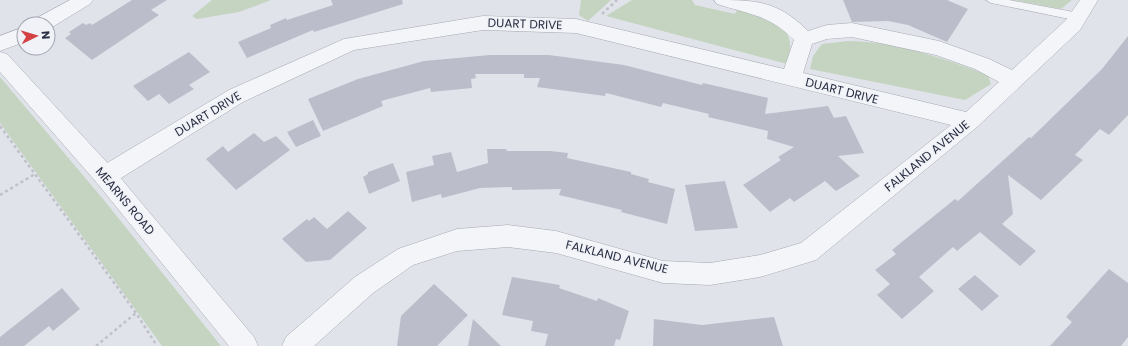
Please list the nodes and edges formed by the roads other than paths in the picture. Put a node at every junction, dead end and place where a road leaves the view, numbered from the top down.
1 (84, 0) edge
2 (723, 0) edge
3 (991, 0) edge
4 (1084, 8) edge
5 (56, 16) edge
6 (16, 37) edge
7 (804, 39) junction
8 (0, 44) edge
9 (0, 59) edge
10 (792, 78) junction
11 (1014, 80) junction
12 (970, 122) junction
13 (105, 176) junction
14 (245, 346) edge
15 (295, 346) edge

1 - 5 street
2 - 7 street
3 - 4 lane
4 - 11 street, FALKLAND AVENUE
6 - 8 street
7 - 10 street
7 - 11 street
9 - 13 street, MEARNS ROAD
10 - 12 street, DUART DRIVE
10 - 13 street, DUART DRIVE
11 - 12 street, FALKLAND AVENUE
12 - 15 street, FALKLAND AVENUE
13 - 14 street, MEARNS ROAD

